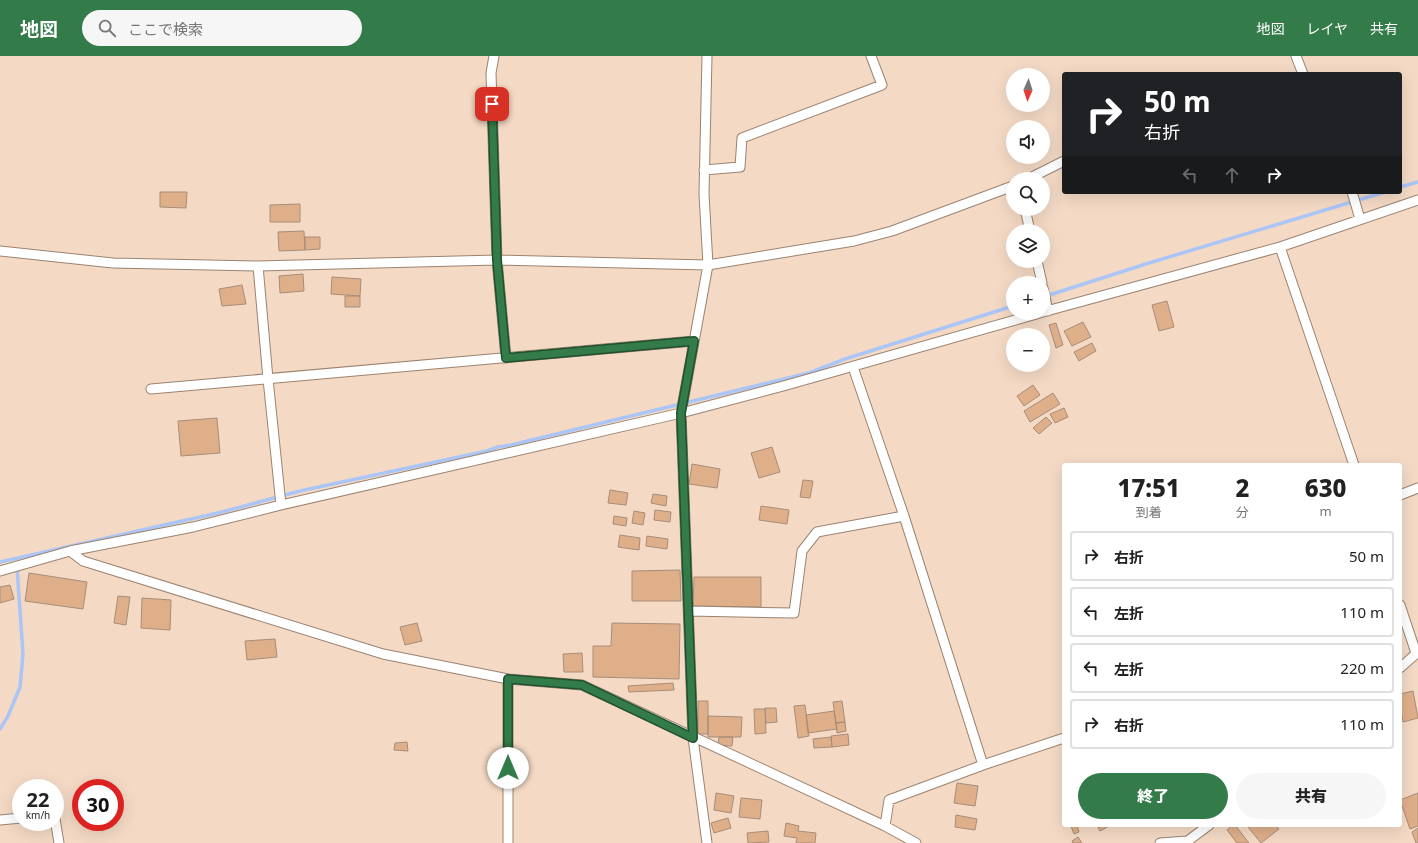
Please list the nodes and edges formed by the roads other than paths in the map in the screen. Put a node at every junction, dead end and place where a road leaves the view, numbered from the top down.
1 (494, 56) edge
2 (707, 56) edge
3 (871, 56) edge
4 (1296, 56) edge
5 (1302, 72) edge
6 (1062, 162) edge
7 (704, 170) junction
8 (1042, 172) edge
9 (1006, 189) edge
10 (1353, 194) edge
11 (1418, 200) edge
12 (1360, 219) junction
13 (1280, 247) junction
14 (0, 251) edge
15 (497, 260) junction
16 (708, 265) junction
17 (258, 266) junction
18 (1050, 310) edge
19 (1016, 320) edge
20 (694, 341) junction
21 (506, 358) junction
22 (853, 367) junction
23 (268, 379) junction
24 (151, 389) dead end
25 (681, 413) junction
26 (1353, 463) edge
27 (1418, 488) edge
28 (1402, 494) edge
29 (281, 505) junction
30 (904, 516) junction
31 (70, 551) junction
32 (0, 571) edge
33 (688, 611) junction
34 (1402, 619) edge
35 (1417, 652) edge
36 (1402, 666) edge
37 (508, 679) junction
38 (693, 738) junction
39 (1062, 739) edge
40 (983, 765) junction
41 (12, 819) edge
42 (0, 820) edge
43 (885, 826) junction
44 (1206, 827) edge
45 (57, 831) edge
46 (1186, 842) edge
47 (59, 843) edge
48 (508, 843) edge
49 (707, 843) edge
50 (916, 843) edge
51 (1160, 843) edge

1 - 15 street
2 - 7 street
3 - 7 street
4 - 5 street
6 - 8 street
7 - 16 street
9 - 16 street
10 - 12 street
11 - 12 street
12 - 13 street
13 - 18 street
13 - 26 street
14 - 17 street
15 - 16 street
15 - 17 street
15 - 21 street
16 - 20 street
17 - 23 street
19 - 22 street
20 - 21 street
20 - 25 street
21 - 23 street
22 - 25 street
22 - 30 street
23 - 24 street
23 - 29 street
25 - 29 street
25 - 33 street
27 - 28 street
29 - 31 street
30 - 33 street
30 - 40 street
31 - 32 street
31 - 37 street
33 - 38 street
34 - 35 street
35 - 36 street
37 - 38 street
37 - 48 street
38 - 43 street
38 - 49 street
39 - 40 street
40 - 43 street
41 - 42 street
43 - 50 street
44 - 46 street
45 - 47 street
46 - 51 street

